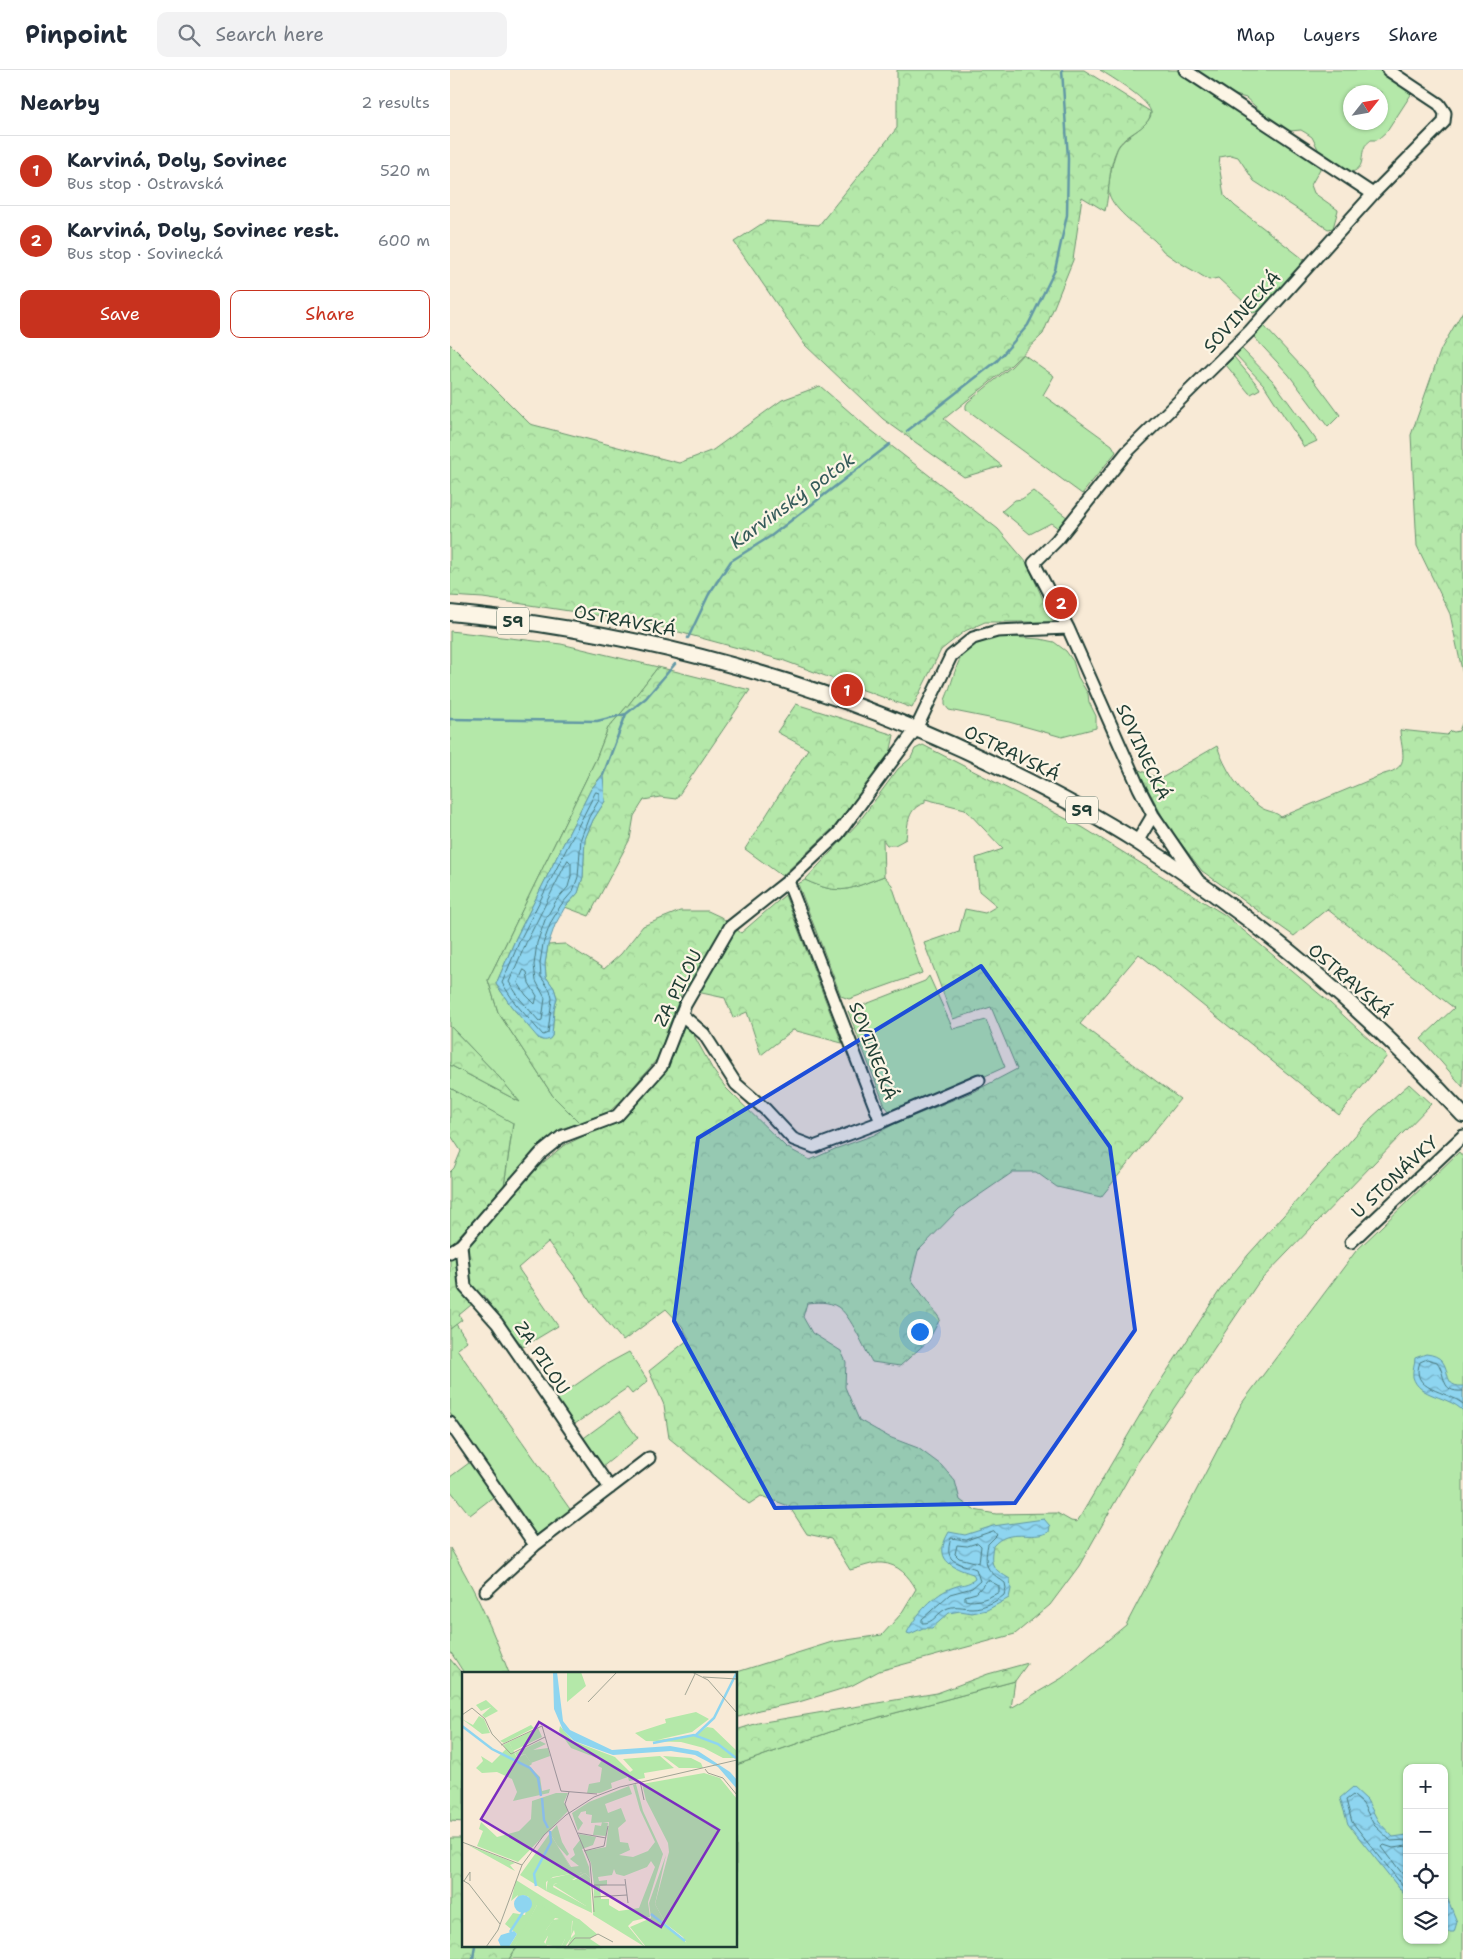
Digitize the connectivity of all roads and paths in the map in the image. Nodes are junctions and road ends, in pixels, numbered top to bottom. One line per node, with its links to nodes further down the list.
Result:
1 (1185, 70): 3 (street)
2 (1388, 70): 3 (street)
3 (1373, 194): 5 (street, SOVINECKÁ)
4 (450, 613): 6 (main road, OSTRAVSKÁ / 59)
5 (1068, 628): 6 (street); 7 (street, SOVINECKÁ)
6 (916, 729): 8 (main road, OSTRAVSKÁ / 59); 9 (street, ZA PILOU)
7 (1153, 816): 8 (street); 10 (street, SOVINECKÁ)
8 (1137, 842): 10 (main road, OSTRAVSKÁ / 59)
9 (788, 881): 11 (street, ZA PILOU); 14 (street, SOVINECKÁ)
10 (1200, 884): 13 (main road, OSTRAVSKÁ / 59)
11 (681, 1014): 14 (street, SOVINECKÁ); 17 (street, ZA PILOU)
12 (979, 1080): 14 (street, SOVINECKÁ)
13 (1461, 1113)
14 (882, 1122)
15 (1463, 1136): 16 (street, U STONÁVKY)
16 (1351, 1242)
17 (461, 1245): 18 (street, ZA PILOU); 21 (street, ZA PILOU)
18 (450, 1252)
19 (450, 1422): 22 (street)
20 (649, 1458): 21 (street)
21 (610, 1488): 22 (street)
22 (535, 1545): 23 (street)
23 (486, 1591)

